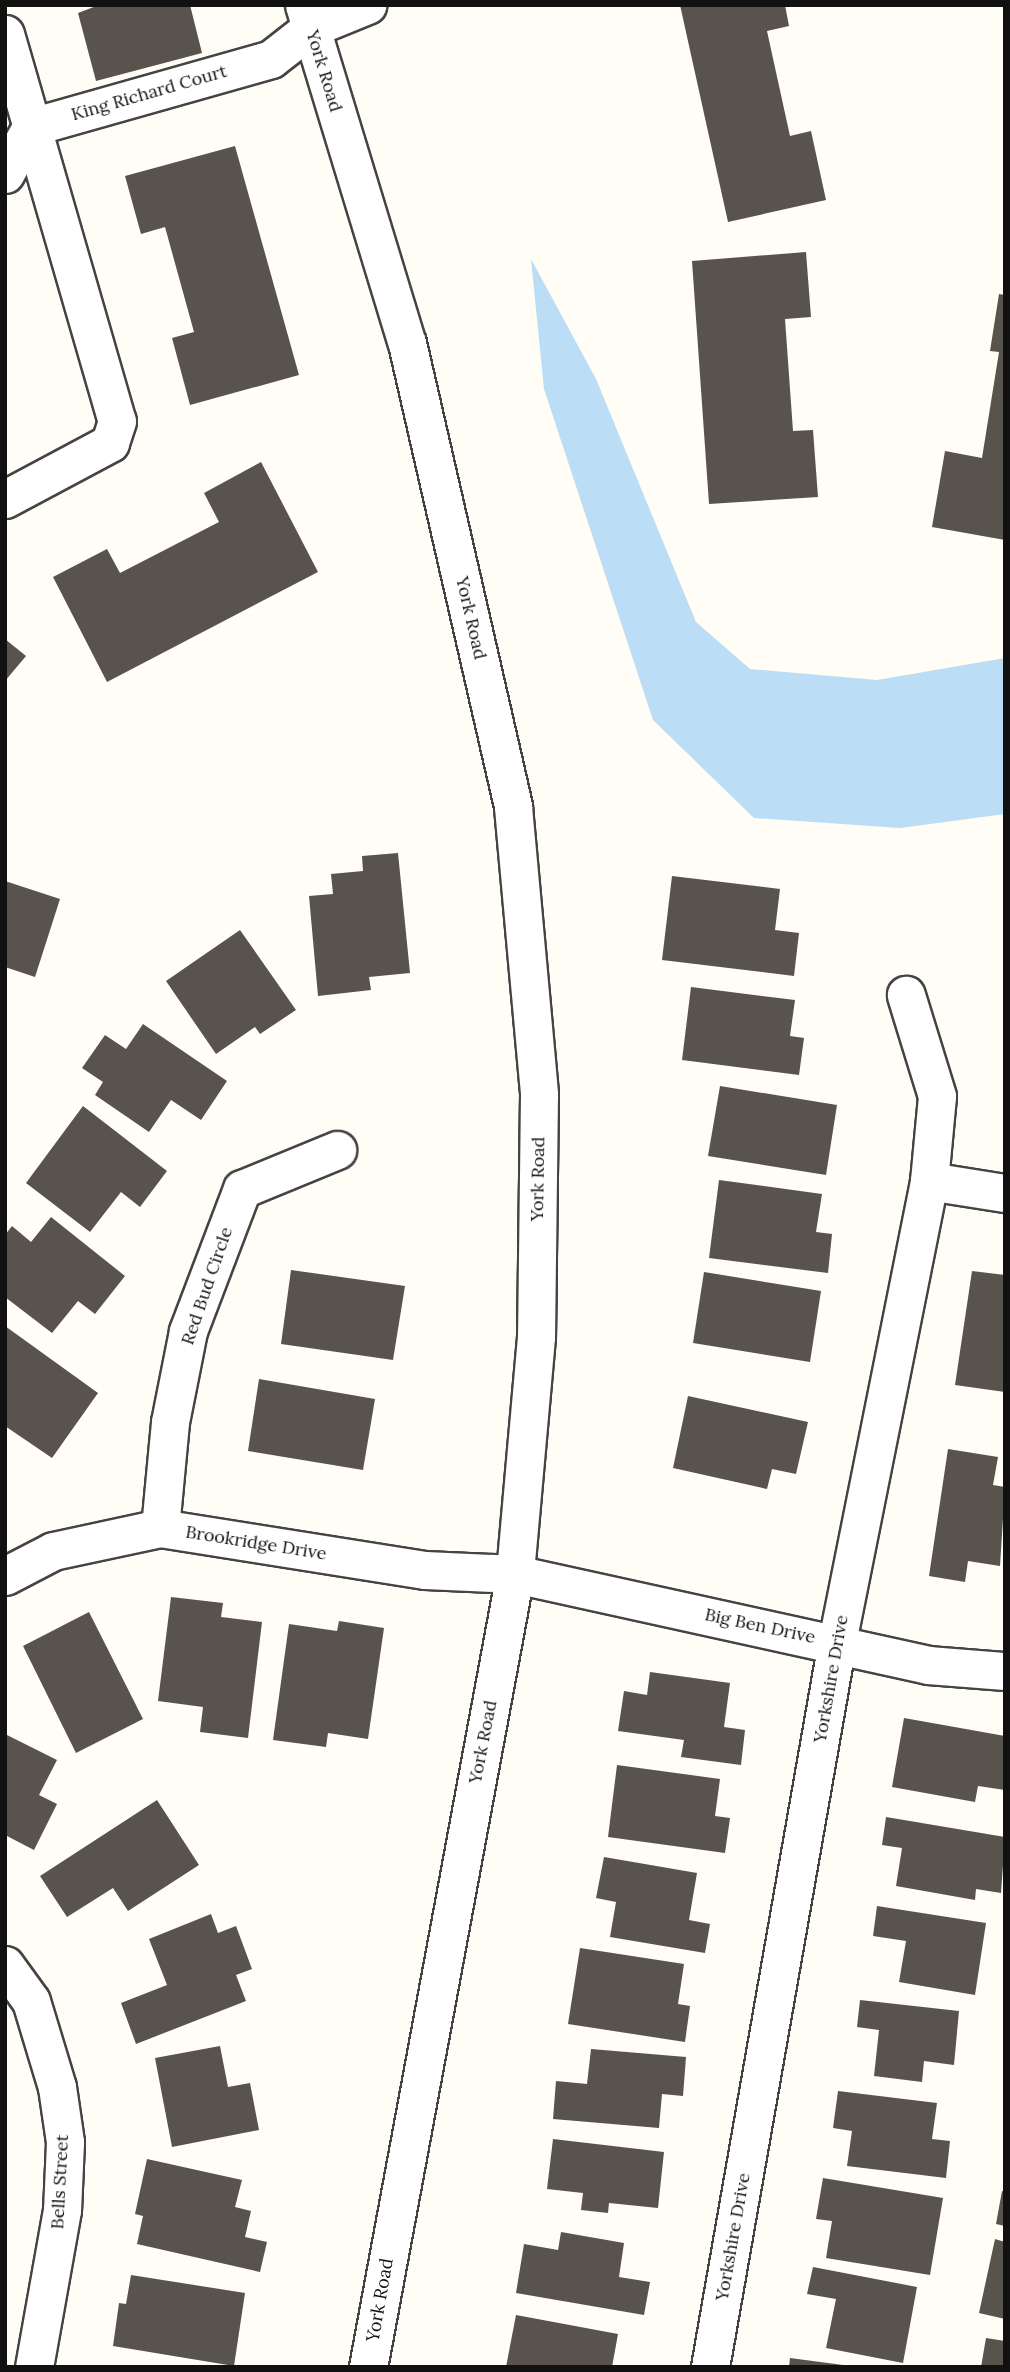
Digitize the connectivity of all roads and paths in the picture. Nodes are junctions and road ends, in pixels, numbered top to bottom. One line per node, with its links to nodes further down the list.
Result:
1 (367, 5): 2 (street, King Richard Court)
2 (307, 17): 4 (street, King Richard Court); 12 (street, York Road)
3 (5, 34): 4 (street)
4 (31, 127): 5 (street); 6 (street)
5 (5, 174)
6 (5, 499)
7 (906, 995): 9 (street, Yorkshire Drive)
8 (337, 1150): 11 (street, Red Bud Circle)
9 (929, 1181): 10 (street); 14 (street, Yorkshire Drive)
10 (1005, 1193)
11 (160, 1528): 12 (street, Brookridge Drive); 13 (street, Brookridge Drive)
12 (515, 1574): 14 (street, Big Ben Drive); 18 (street, York Road)
13 (5, 1576)
14 (837, 1642): 15 (street, Big Ben Drive); 19 (street, Yorkshire Drive)
15 (1005, 1671)
16 (5, 1965): 17 (street, Bells Street)
17 (34, 2367)
18 (368, 2367)
19 (710, 2367)

